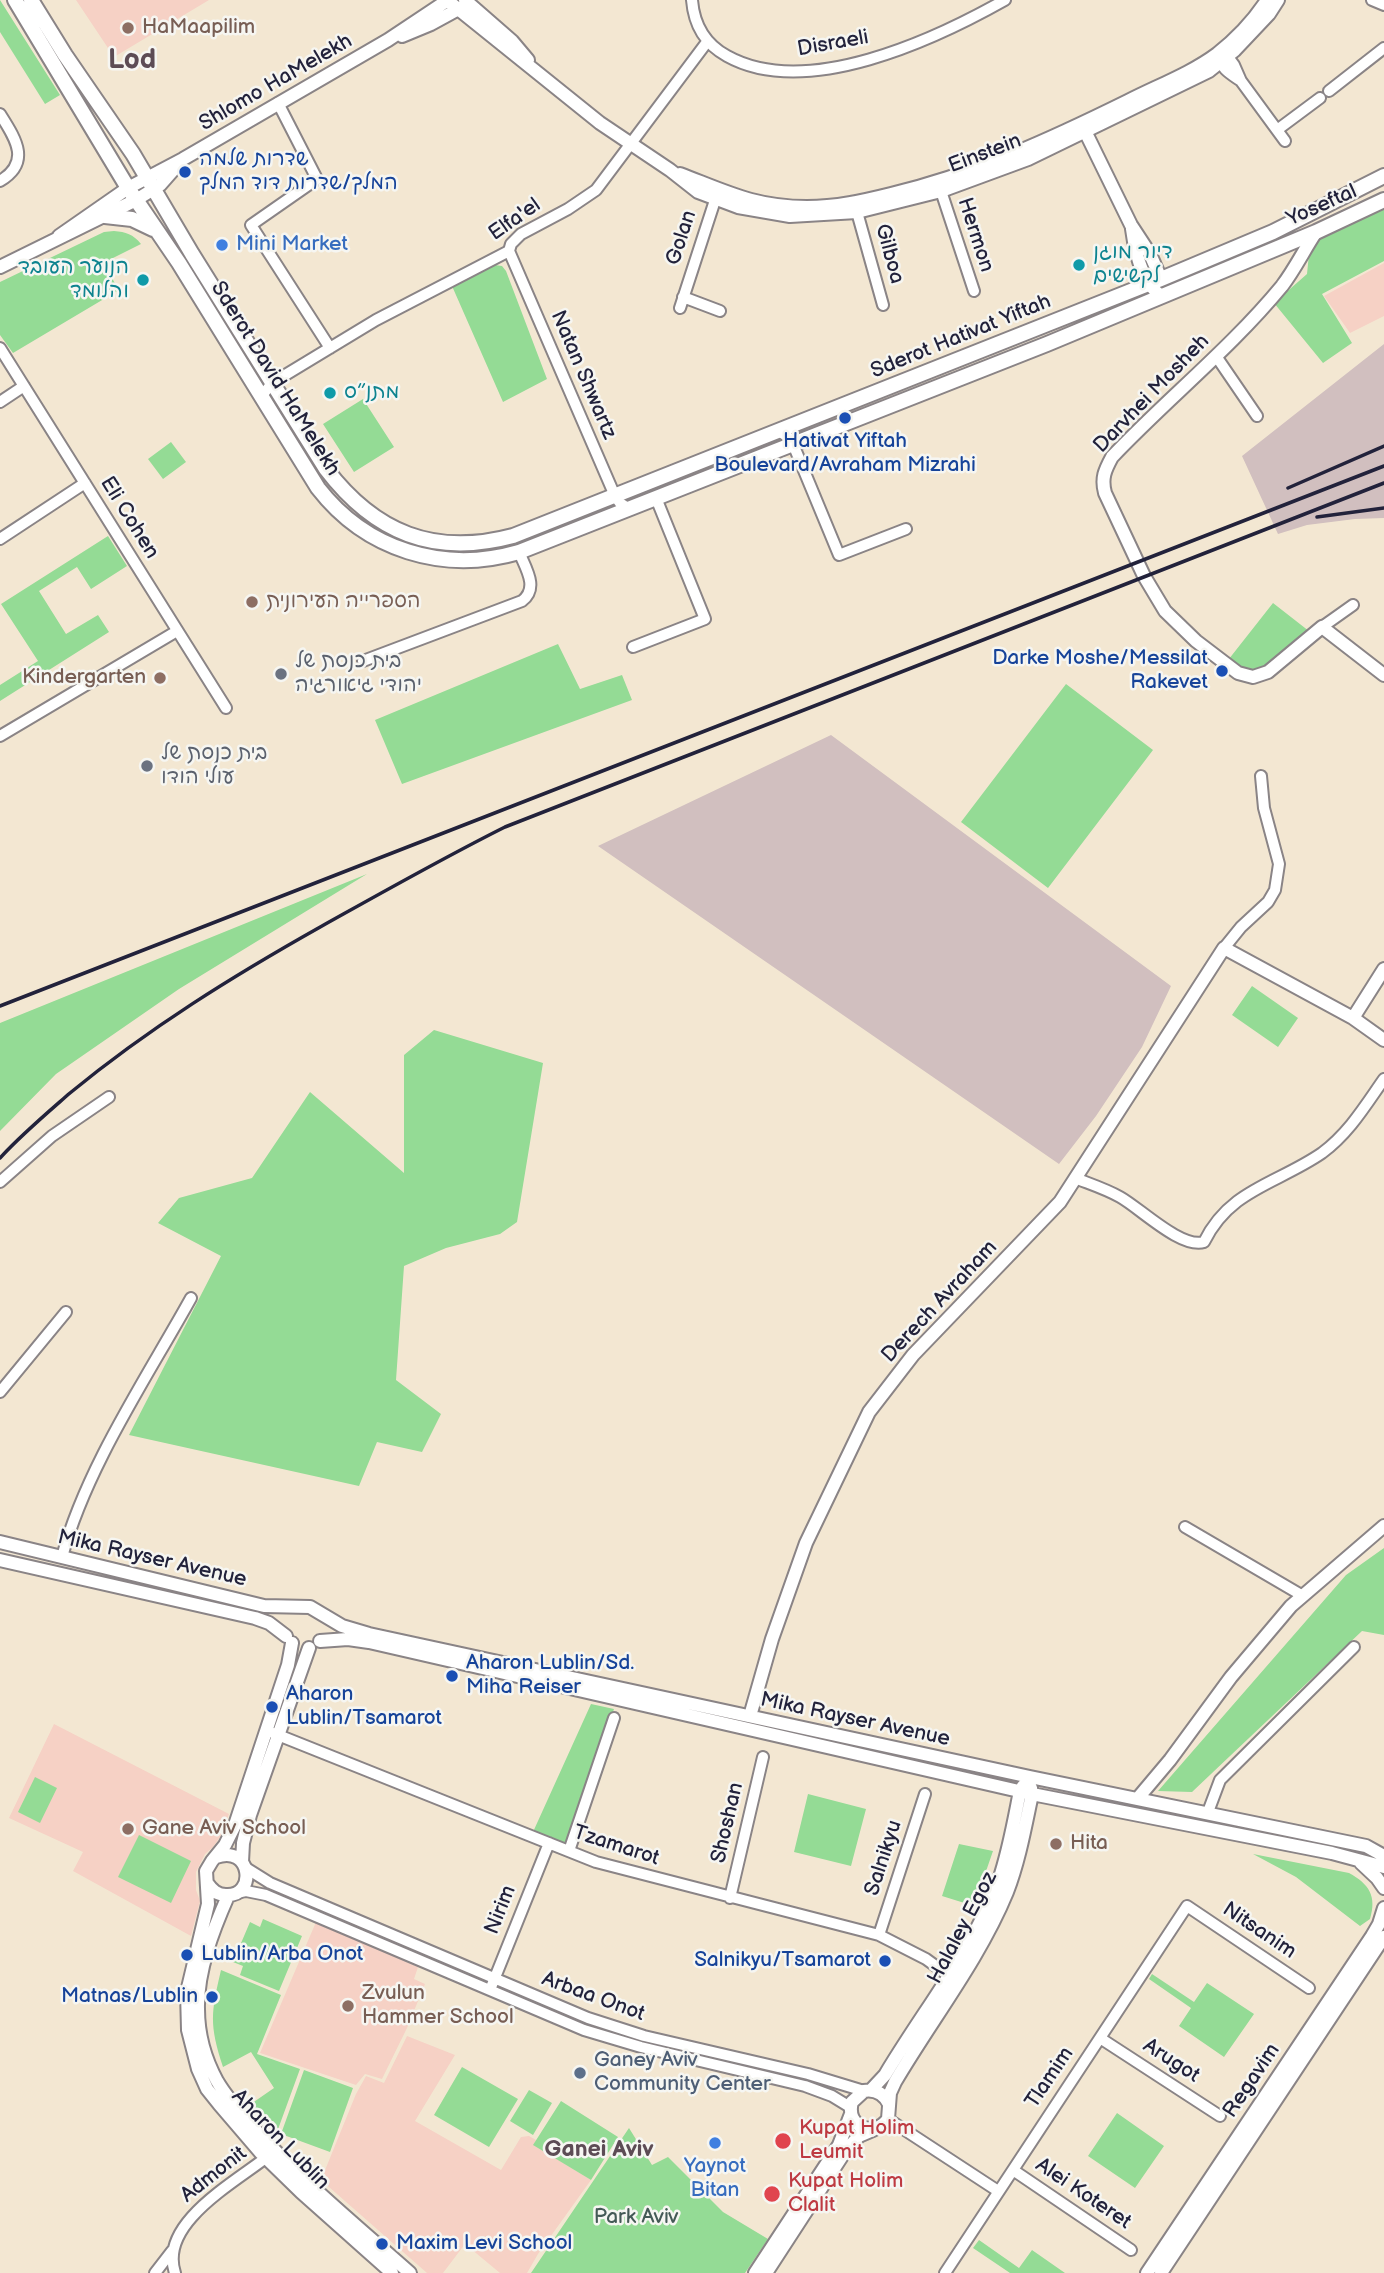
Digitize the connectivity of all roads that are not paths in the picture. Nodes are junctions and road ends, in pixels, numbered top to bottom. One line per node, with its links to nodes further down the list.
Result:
1 (15, 0): 25 (main road, Sderot David HaMelekh)
2 (32, 0): 23 (main road, Sderot David HaMelekh)
3 (447, 0): 9 (street, Einstein); 11 (street, Shlomo HaMelekh)
4 (691, 0): 12 (street)
5 (1005, 0): 12 (street, Disraeli)
6 (1268, 0): 14 (street, Einstein)
7 (1278, 0): 14 (street, Einstein)
8 (1372, 0): 10 (street)
9 (466, 3): 11 (street, Shlomo HaMelekh); 20 (street, Einstein)
10 (1384, 5)
11 (388, 40): 15 (street, Shlomo HaMelekh)
12 (708, 42): 20 (street, Elfa'el)
13 (1384, 48): 18 (street)
14 (1222, 58): 17 (street, Einstein); 18 (street)
15 (278, 103): 23 (street, Shlomo HaMelekh); 44 (street)
16 (0, 114): 22 (street)
17 (1084, 128): 24 (street, Einstein); 26 (street, Einstein); 38 (street)
18 (1277, 130): 19 (street)
19 (1285, 141)
20 (630, 144): 26 (street, Einstein); 35 (street, Elfa'el)
21 (1384, 176): 28 (main road, Yoseftal)
22 (0, 181)
23 (150, 183): 25 (street, Shlomo HaMelekh); 46 (main road, Sderot David HaMelekh)
24 (941, 191): 29 (street, Einstein); 39 (street, Hermon)
25 (132, 194): 30 (street, Shlomo HaMelekh); 31 (main road, Sderot David HaMelekh); 33 (street, Shlomo HaMelekh)
26 (717, 195): 29 (street, Einstein); 42 (street, Golan)
27 (1384, 200): 32 (main road, Yoseftal)
28 (1319, 210): 38 (main road, Sderot Hativat Yiftah)
29 (858, 212): 41 (street, Gilboa)
30 (104, 216): 31 (main road); 33 (street, Shlomo HaMelekh)
31 (157, 230): 48 (main road, Sderot David HaMelekh)
32 (1316, 232): 34 (main road, Yoseftal); 37 (street, Darvhei Mosheh)
33 (59, 236): 36 (street, Shlomo HaMelekh)
34 (1276, 249): 37 (street); 40 (main road, Sderot Hativat Yiftah)
35 (509, 251): 44 (street, Elfa'el); 54 (street, Natan Shwartz)
36 (0, 267)
37 (1295, 268): 45 (street, Darvhei Mosheh)
38 (1155, 281): 40 (street); 51 (main road, Sderot Hativat Yiftah)
39 (974, 291)
40 (1161, 296): 52 (main road, Sderot Hativat Yiftah)
41 (883, 305)
42 (720, 311)
43 (0, 348): 47 (street, Eli Cohen)
44 (330, 348): 46 (street, Elfa'el)
45 (1216, 356): 50 (street); 61 (street, Darvhei Mosheh)
46 (272, 383): 48 (street, Elfa'el); 54 (main road, Sderot David HaMelekh)
47 (24, 386): 49 (street); 53 (street, Eli Cohen)
48 (261, 397): 59 (main road, Sderot David HaMelekh)
49 (0, 402)
50 (1257, 416)
51 (779, 431): 52 (street); 54 (main road, Sderot Hativat Yiftah)
52 (793, 444): 55 (main road, Sderot Hativat Yiftah); 57 (street)
53 (85, 483): 58 (street); 62 (street, Eli Cohen)
54 (615, 496): 56 (street, Natan Shwartz)
55 (656, 498): 56 (main road, Sderot Hativat Yiftah); 63 (street)
56 (629, 509): 59 (main road, Sderot David HaMelekh)
57 (906, 529)
58 (0, 539)
59 (519, 552): 64 (street)
60 (1353, 605): 61 (street)
61 (1322, 627): 65 (street)
62 (177, 631): 66 (street, Eli Cohen); 67 (street)
63 (633, 647)
64 (363, 661)
65 (1384, 675)
66 (226, 708)
67 (0, 736)
68 (1261, 776): 69 (street)
69 (1224, 948): 71 (street); 75 (street, Derech Avraham)
70 (1384, 969): 71 (street)
71 (1353, 1018): 72 (street)
72 (1384, 1041)
73 (1384, 1079): 75 (street)
74 (109, 1097): 76 (street)
75 (1075, 1178): 91 (street, Derech Avraham)
76 (0, 1182)
77 (191, 1298): 83 (street)
78 (66, 1312): 79 (street)
79 (0, 1392)
80 (1384, 1525): 85 (street)
81 (1185, 1527): 85 (street)
82 (0, 1542): 83 (street, Mika Rayser Avenue)
83 (62, 1557): 86 (street, Mika Rayser Avenue)
84 (0, 1560): 88 (street, Mika Rayser Avenue)
85 (1303, 1596): 98 (street)
86 (296, 1608): 87 (street); 88 (street)
87 (321, 1614): 89 (street); 91 (street, Mika Rayser Avenue)
88 (289, 1640): 89 (street); 93 (street)
89 (314, 1644): 93 (street); 96 (street, Mika Rayser Avenue)
90 (1354, 1647): 99 (street)
91 (750, 1716): 95 (street, Mika Rayser Avenue)
92 (614, 1718): 101 (street)
93 (272, 1733): 100 (street, Tzamarot); 103 (street); 105 (street)
94 (763, 1757): 110 (street, Shoshan)
95 (1030, 1777): 96 (street, Halaley Egoz); 98 (street, Mika Rayser Avenue)
96 (1026, 1792): 104 (street, Mika Rayser Avenue); 116 (street, Halaley Egoz)
97 (925, 1794): 113 (street, Salnikyu)
98 (1138, 1798): 99 (street, Mika Rayser Avenue)
99 (1208, 1812): 102 (street, Mika Rayser Avenue)
100 (549, 1843): 101 (street, Tzamarot); 115 (street, Nirim)
101 (569, 1852): 110 (street, Tzamarot)
102 (1384, 1856)
103 (216, 1857): 105 (street); 107 (street)
104 (1358, 1861): 106 (street, Mika Rayser Avenue); 108 (street)
105 (244, 1865): 109 (street); 115 (street, Arbaa Onot)
106 (1384, 1867)
107 (207, 1883): 109 (street); 126 (street, Aharon Lublin)
108 (1384, 1888)
109 (232, 1894): 118 (street, Arbaa Onot); 126 (street, Aharon Lublin)
110 (730, 1898): 113 (street, Tzamarot)
111 (1187, 1906): 117 (street, Nitsanim); 119 (street, Tlamim)
112 (1384, 1908): 138 (street, Regavim)
113 (879, 1935): 116 (street, Tzamarot)
114 (1384, 1937): 139 (street, Regavim)
115 (495, 1979): 118 (street, Nirim); 120 (street, Arbaa Onot)
116 (953, 1979): 120 (street, Halaley Egoz); 121 (street, Halaley Egoz)
117 (1309, 1988)
118 (490, 1991): 122 (street, Arbaa Onot)
119 (1100, 2038): 123 (street, Arugot); 127 (street, Tlamim)
120 (867, 2091): 121 (street); 122 (street)
121 (889, 2104): 124 (street)
122 (850, 2111): 125 (street); 135 (street)
123 (1220, 2116)
124 (888, 2119): 125 (street); 128 (street)
125 (873, 2130): 136 (street)
126 (271, 2154): 129 (street, Admonit); 133 (street, Aharon Lublin); 134 (street, Aharon Lublin)
127 (1013, 2170): 128 (street, Tlamim); 130 (street, Alei Koteret)
128 (998, 2192): 137 (street, Tlamim)
129 (172, 2250): 131 (street, Admonit); 132 (street)
130 (1131, 2250)
131 (155, 2273)
132 (175, 2273)
133 (391, 2273)
134 (410, 2273)
135 (755, 2273)
136 (766, 2273)
137 (944, 2273)
138 (1147, 2273)
139 (1161, 2273)

